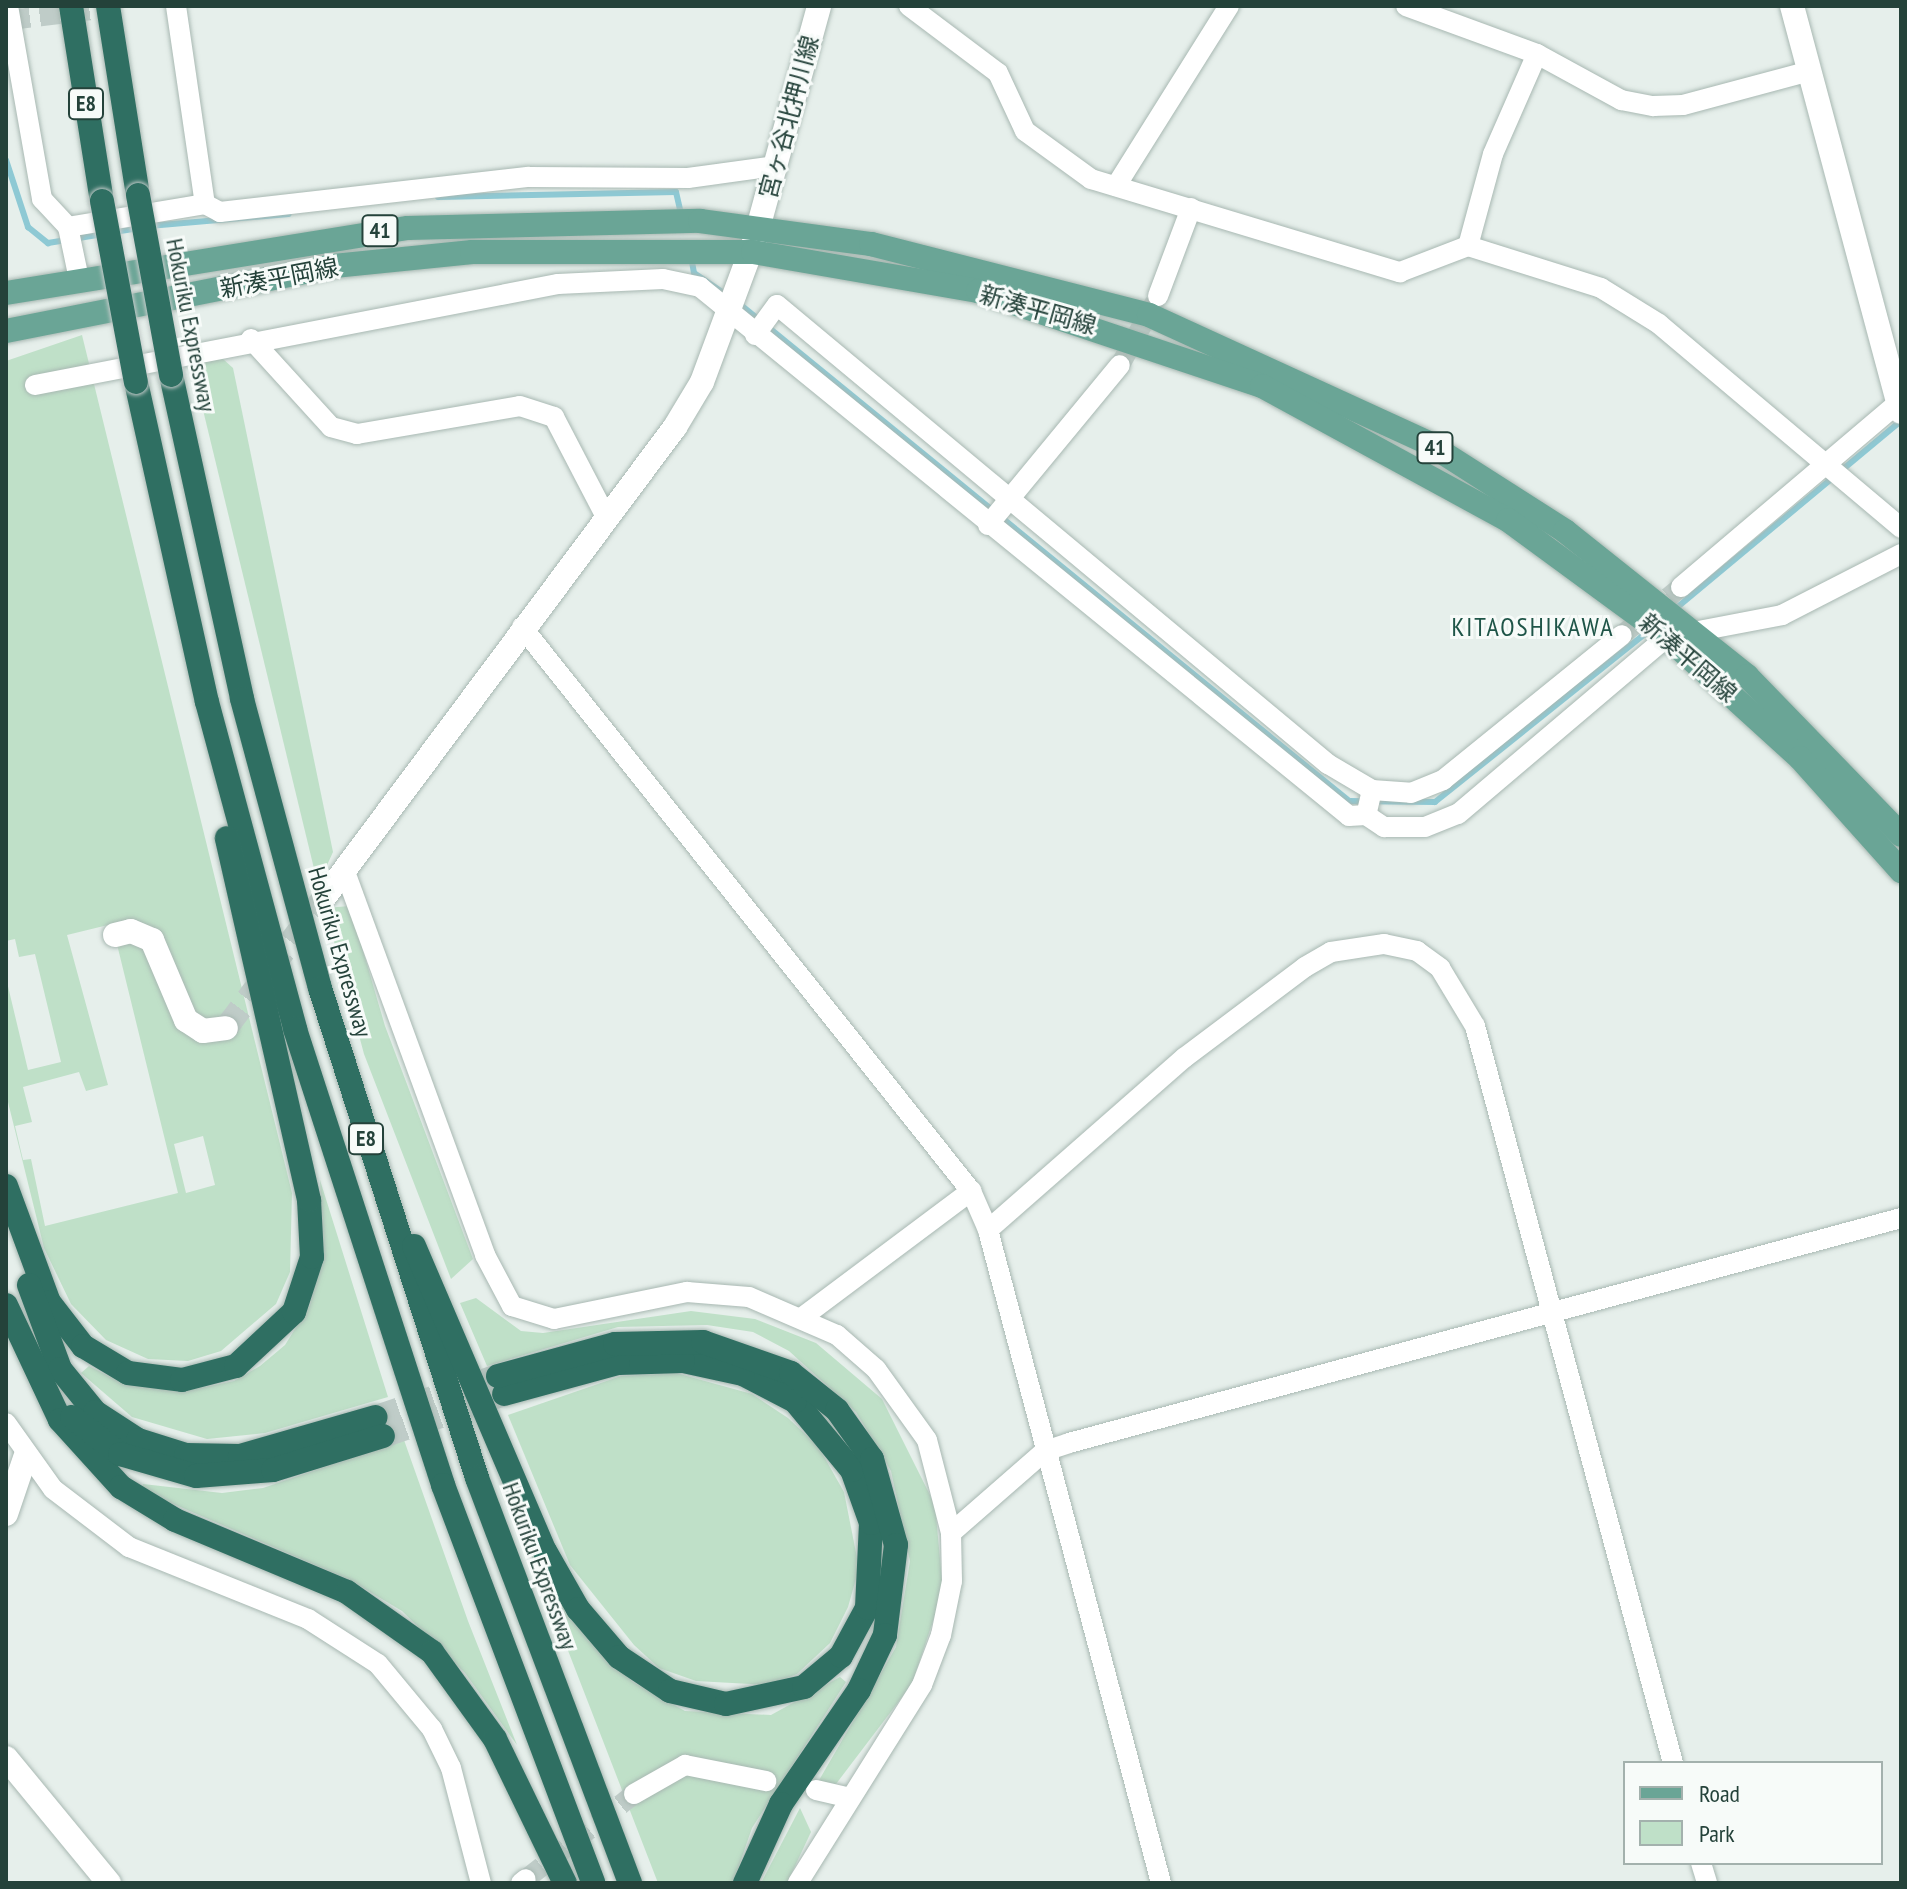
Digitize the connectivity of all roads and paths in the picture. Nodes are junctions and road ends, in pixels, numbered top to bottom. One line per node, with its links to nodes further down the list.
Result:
1 (8, 6): 16 (street)
2 (71, 6): 35 (highway, E8, bridge)
3 (108, 6): 50 (highway, Hokuriku Expressway / E8, bridge)
4 (176, 6): 14 (street)
5 (819, 6): 12 (street, 宮ヶ谷北押川線)
6 (909, 6): 13 (street)
7 (1229, 6): 13 (street)
8 (1406, 6): 10 (street)
9 (1792, 6): 11 (street)
10 (1537, 54): 11 (street); 18 (street)
11 (1810, 71): 29 (street)
12 (776, 166): 14 (street); 17 (street, 宮ヶ谷北押川線)
13 (1116, 186): 15 (street)
14 (205, 204): 16 (street)
15 (1191, 208): 18 (street); 22 (street)
16 (68, 227): 20 (street)
17 (758, 228): 19 (street, 宮ヶ谷北押川線); 20 (main road, 新湊平岡線 / 41); 39 (main road, 新湊平岡線 / 41)
18 (1468, 246): 30 (street)
19 (753, 252): 23 (street, 宮ヶ谷北押川線); 24 (main road, 新湊平岡線 / 41); 41 (main road, 新湊平岡線 / 41)
20 (79, 279): 21 (main road, 新湊平岡線 / 41)
21 (6, 293)
22 (1158, 296)
23 (729, 318): 25 (street); 26 (street); 32 (street, 宮ヶ谷北押川線)
24 (6, 331)
25 (757, 333): 31 (street); 33 (street)
26 (251, 339): 28 (street); 32 (street)
27 (1120, 365): 31 (street)
28 (35, 385)
29 (1900, 408): 30 (street)
30 (1826, 465): 34 (street); 37 (street)
31 (1011, 497): 33 (street); 42 (street)
32 (606, 517): 38 (street, 宮ヶ谷北押川線)
33 (988, 525): 43 (street)
34 (1901, 528)
35 (168, 536): 55 (highway); 74 (highway, E8)
36 (1901, 554): 39 (street)
37 (1681, 587)
38 (522, 627): 45 (street, 宮ヶ谷北押川線); 52 (street)
39 (1693, 628): 41 (street); 44 (main road, 新湊平岡線 / 41)
40 (1622, 635): 42 (street)
41 (1667, 637): 43 (street); 46 (main road, 新湊平岡線 / 41)
42 (1372, 790): 43 (street)
43 (1366, 815)
44 (1901, 835)
45 (344, 869): 47 (street, 宮ヶ谷北押川線); 58 (street)
46 (1901, 871)
47 (326, 895)
48 (115, 935): 49 (street)
49 (226, 1028)
50 (356, 1107): 75 (highway, Hokuriku Expressway / E8); 76 (highway)
51 (6, 1186): 55 (highway)
52 (971, 1191): 54 (street); 58 (street)
53 (1901, 1218): 57 (street)
54 (988, 1230): 57 (street); 61 (street)
55 (18, 1232): 59 (highway)
56 (6, 1305): 59 (highway)
57 (1554, 1312): 61 (street); 66 (street)
58 (804, 1316): 64 (street)
59 (30, 1366): 73 (highway)
60 (6, 1423): 62 (street)
61 (1045, 1451): 64 (street); 78 (street)
62 (26, 1455): 63 (street); 72 (street)
63 (6, 1514)
64 (951, 1533): 70 (street)
65 (6, 1758): 71 (street)
66 (1672, 1761)
67 (766, 1781): 69 (street)
68 (816, 1790): 70 (street)
69 (634, 1794)
70 (846, 1797): 77 (street)
71 (109, 1883)
72 (481, 1883)
73 (565, 1883)
74 (593, 1883)
75 (630, 1883)
76 (745, 1883)
77 (798, 1883)
78 (1161, 1883)

